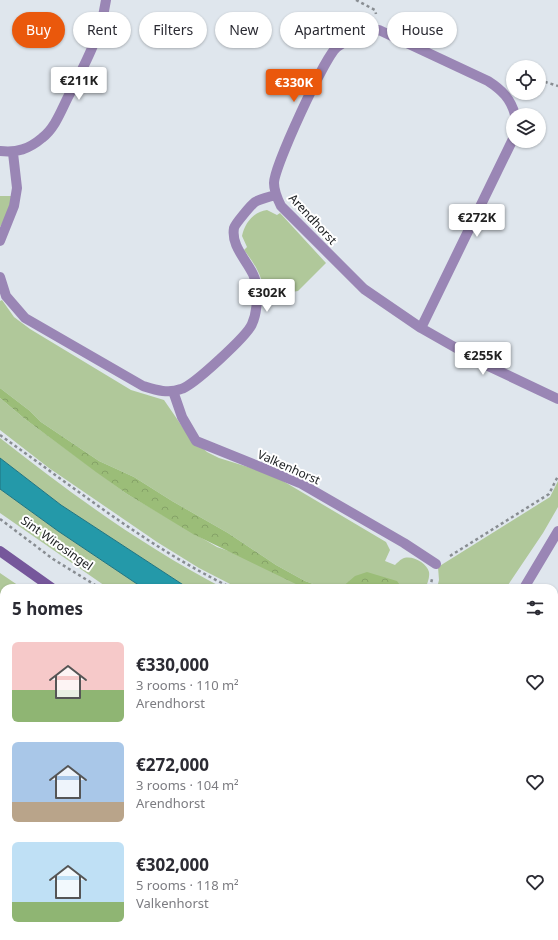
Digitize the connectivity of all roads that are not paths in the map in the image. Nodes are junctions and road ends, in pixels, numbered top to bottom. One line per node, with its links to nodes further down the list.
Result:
1 (106, 0): 5 (street)
2 (513, 108): 6 (street, Arendhorst)
3 (508, 148): 9 (street)
4 (0, 151): 5 (street)
5 (13, 153): 7 (street)
6 (275, 195): 9 (street, Arendhorst); 10 (street)
7 (0, 242)
8 (0, 277): 10 (street)
9 (421, 328): 11 (street, Arendhorst)
10 (173, 391): 14 (street, Valkenhorst)
11 (558, 399)
12 (558, 531): 16 (street)
13 (0, 551): 15 (main road)
14 (436, 564)
15 (46, 584)
16 (526, 584)

